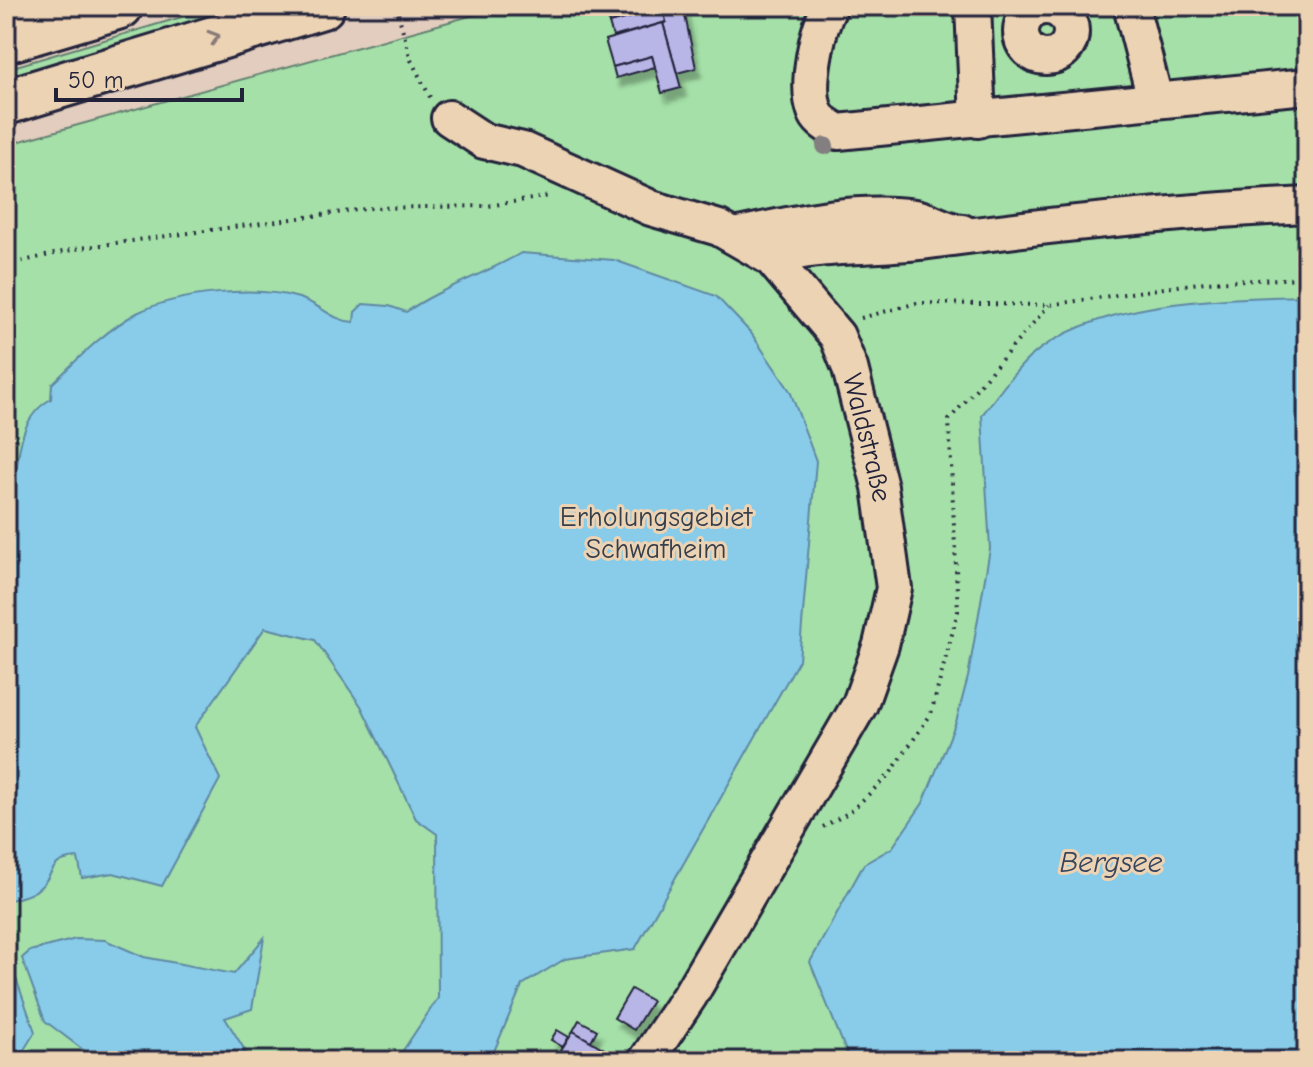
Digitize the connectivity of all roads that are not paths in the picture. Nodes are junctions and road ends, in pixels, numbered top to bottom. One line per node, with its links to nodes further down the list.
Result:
1 (120, 6): 8 (highway)
2 (322, 6): 12 (highway, one-way to 2)
3 (830, 6): 14 (street)
4 (973, 6): 9 (street)
5 (1131, 6): 11 (street)
6 (1052, 8): 7 (street); 7 (street)
7 (1022, 39): 9 (street)
8 (6, 40)
9 (974, 48): 14 (street)
10 (1305, 86): 11 (street)
11 (1155, 99): 14 (street)
12 (6, 102)
13 (449, 118): 16 (street, Waldstraße)
14 (978, 120)
15 (1307, 205): 17 (street)
16 (726, 232): 17 (street); 18 (street, Waldstraße)
17 (979, 233): 18 (street)
18 (771, 258): 19 (street, Waldstraße)
19 (646, 1061)

